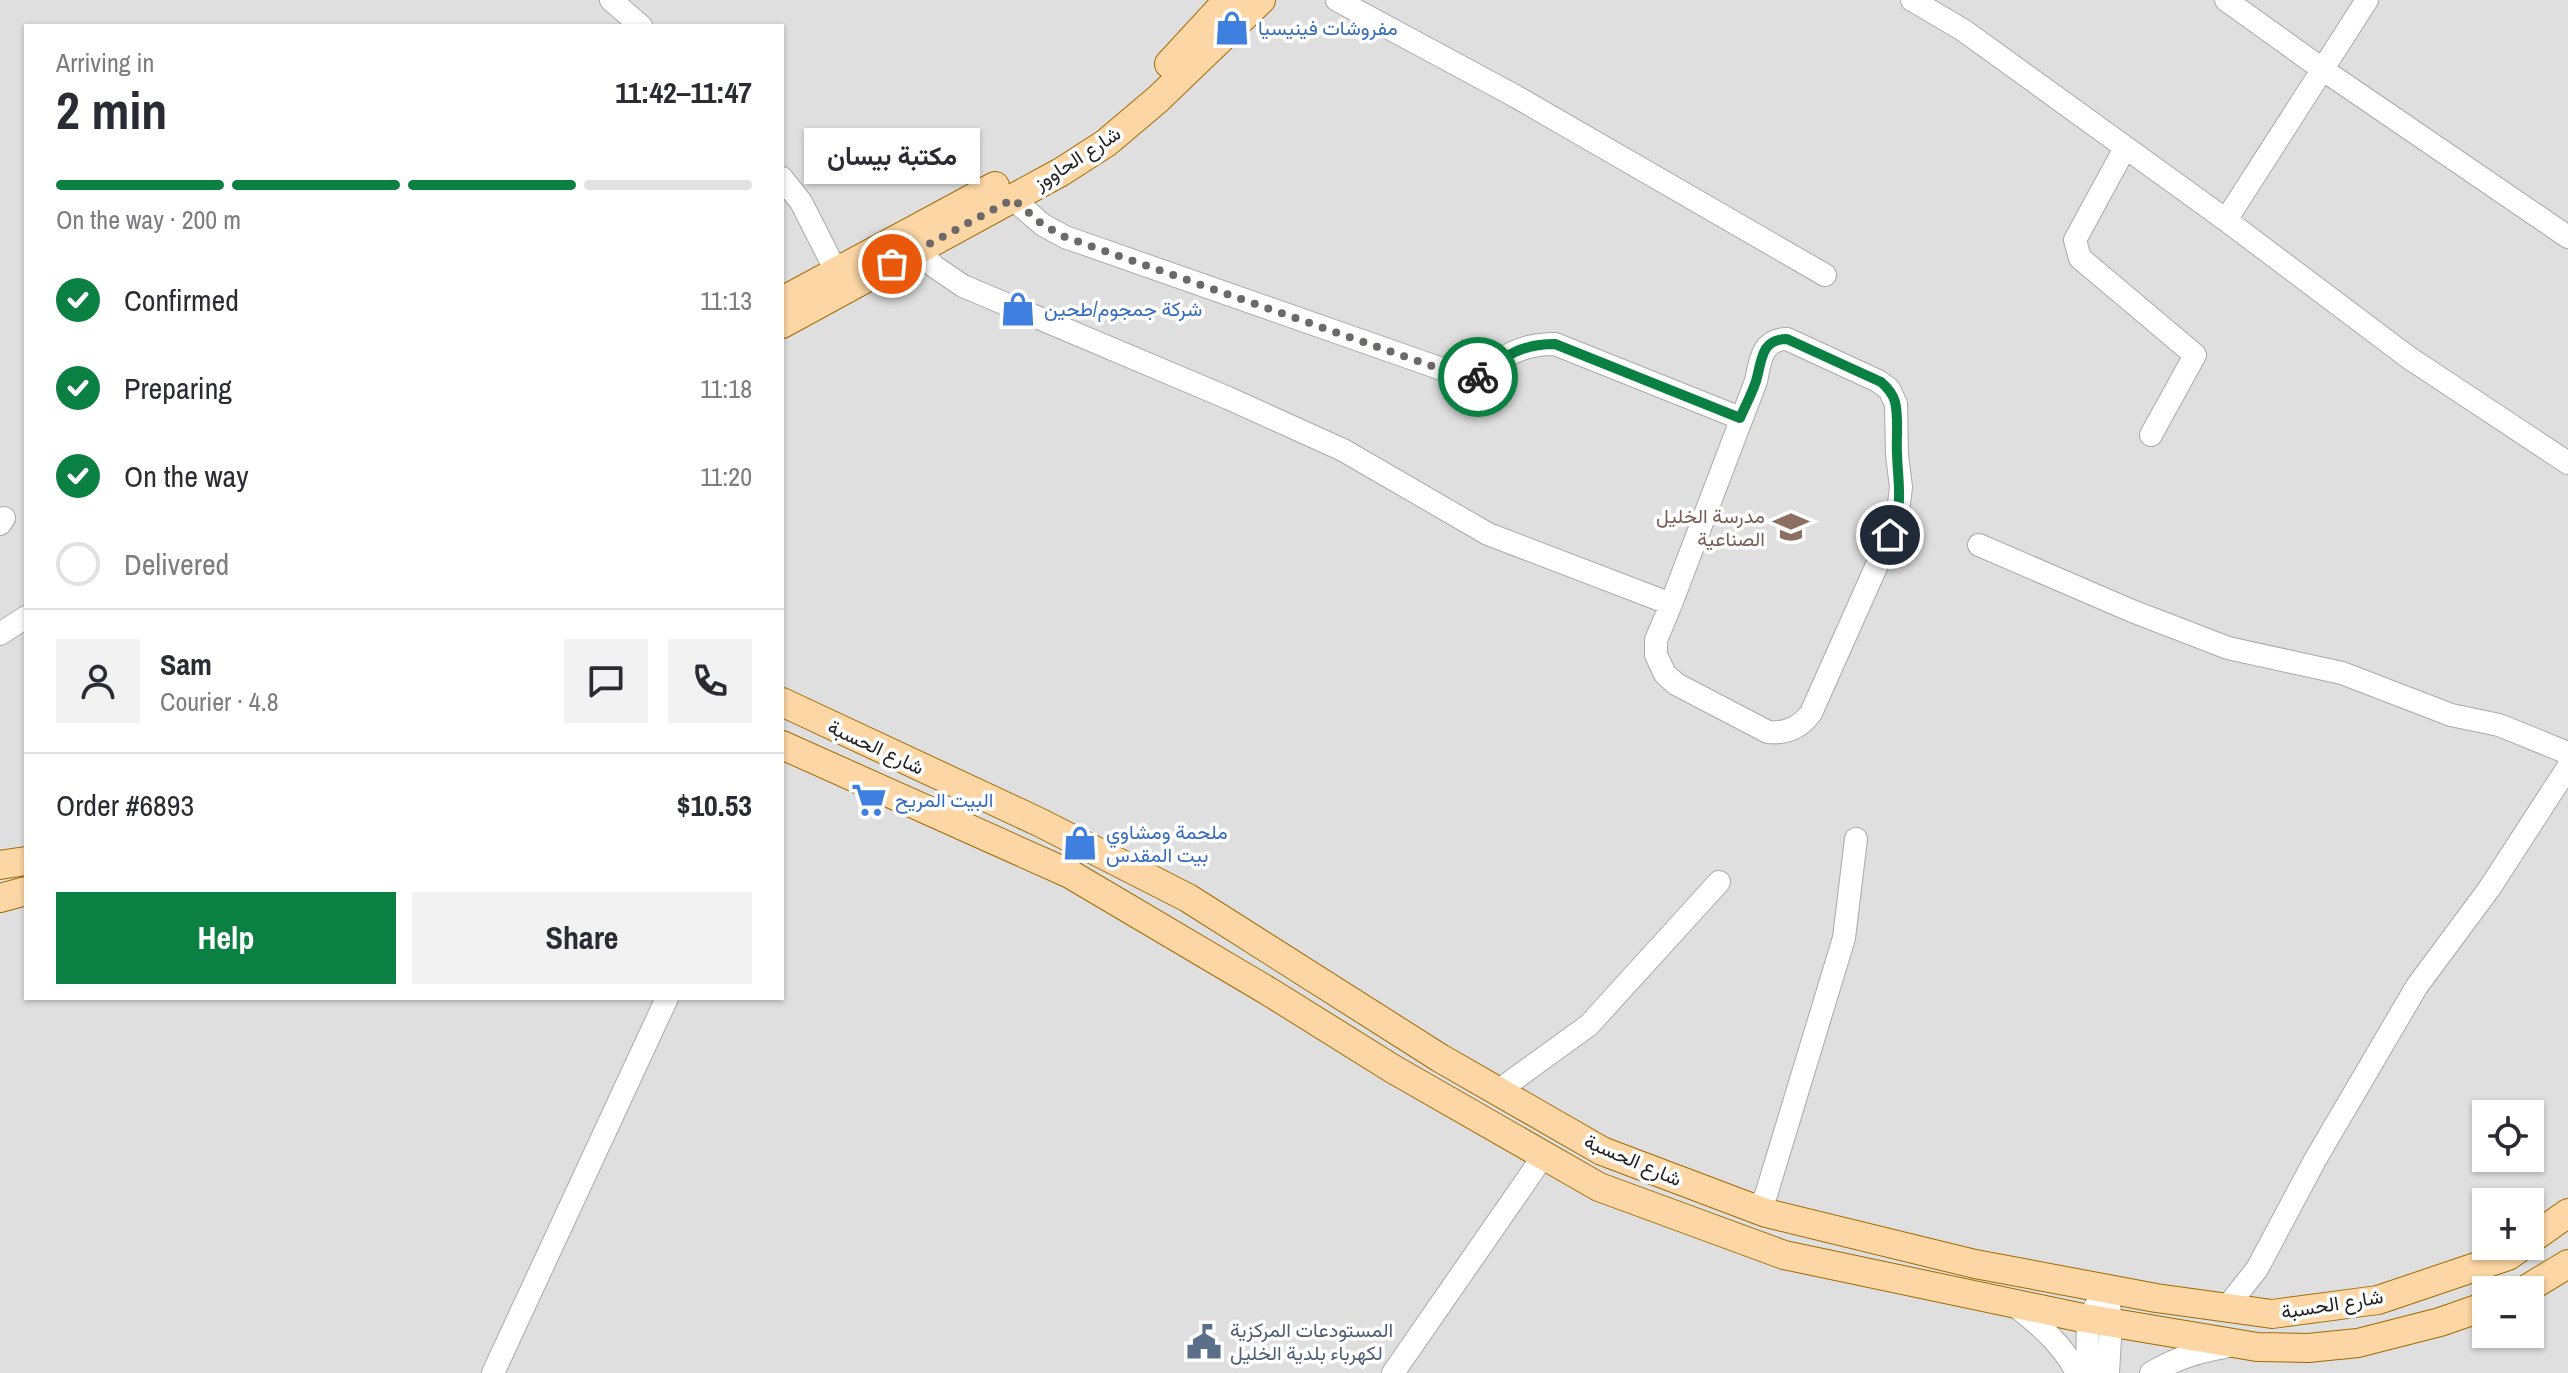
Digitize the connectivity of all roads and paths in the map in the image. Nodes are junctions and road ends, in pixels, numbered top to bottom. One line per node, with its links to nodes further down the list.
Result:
1 (611, 0): 8 (street)
2 (1261, 0): 12 (main road, شارع الحاووز)
3 (1337, 0): 17 (street)
4 (1912, 0): 10 (street)
5 (2226, 0): 9 (street)
6 (2367, 0): 9 (street)
7 (1221, 3): 16 (main road, شارع الحاووز)
8 (639, 24)
9 (2322, 69): 13 (street); 14 (street)
10 (2125, 148): 13 (street); 21 (street)
11 (784, 181): 16 (street)
12 (1013, 199): 15 (main road, شارع الحاووز); 20 (street)
13 (2226, 220): 22 (street)
14 (2568, 237)
15 (919, 250): 19 (main road, شارع الحاووز); 24 (street)
16 (836, 271): 18 (main road, شارع الحاووز)
17 (1825, 275)
18 (784, 300)
19 (784, 323)
20 (1740, 418): 24 (street); 24 (street)
21 (2151, 435)
22 (2568, 463)
23 (1979, 545): 29 (street)
24 (1671, 604)
25 (24, 618): 26 (street)
26 (1, 630)
27 (784, 703): 38 (main road, شارع الحسبة)
28 (784, 748): 39 (main road, شارع الحسبة)
29 (2568, 753)
30 (2568, 767): 48 (street)
31 (1856, 839): 40 (street)
32 (24, 861): 33 (main road)
33 (0, 865)
34 (1719, 882): 38 (street)
35 (24, 892): 36 (main road)
36 (0, 898)
37 (666, 1000): 52 (street)
38 (1498, 1091): 40 (main road, شارع الحسبة)
39 (1544, 1155): 47 (main road, شارع الحسبة); 53 (street)
40 (1757, 1210): 46 (main road, شارع الحسبة)
41 (2568, 1213): 42 (main road)
42 (2544, 1230)
43 (2496, 1260): 48 (main road, شارع الحسبة)
44 (2568, 1264): 45 (main road)
45 (2544, 1279)
46 (2106, 1289): 48 (main road, شارع الحسبة); 50 (street)
47 (2010, 1302): 50 (main road, شارع الحسبة); 54 (street)
48 (2226, 1308)
49 (2472, 1311): 51 (main road, شارع الحسبة)
50 (2099, 1321): 51 (main road, شارع الحسبة); 55 (street); 56 (street)
51 (2243, 1345): 57 (street)
52 (493, 1373)
53 (1393, 1373)
54 (2077, 1373)
55 (2087, 1373)
56 (2108, 1373)
57 (2151, 1373)

